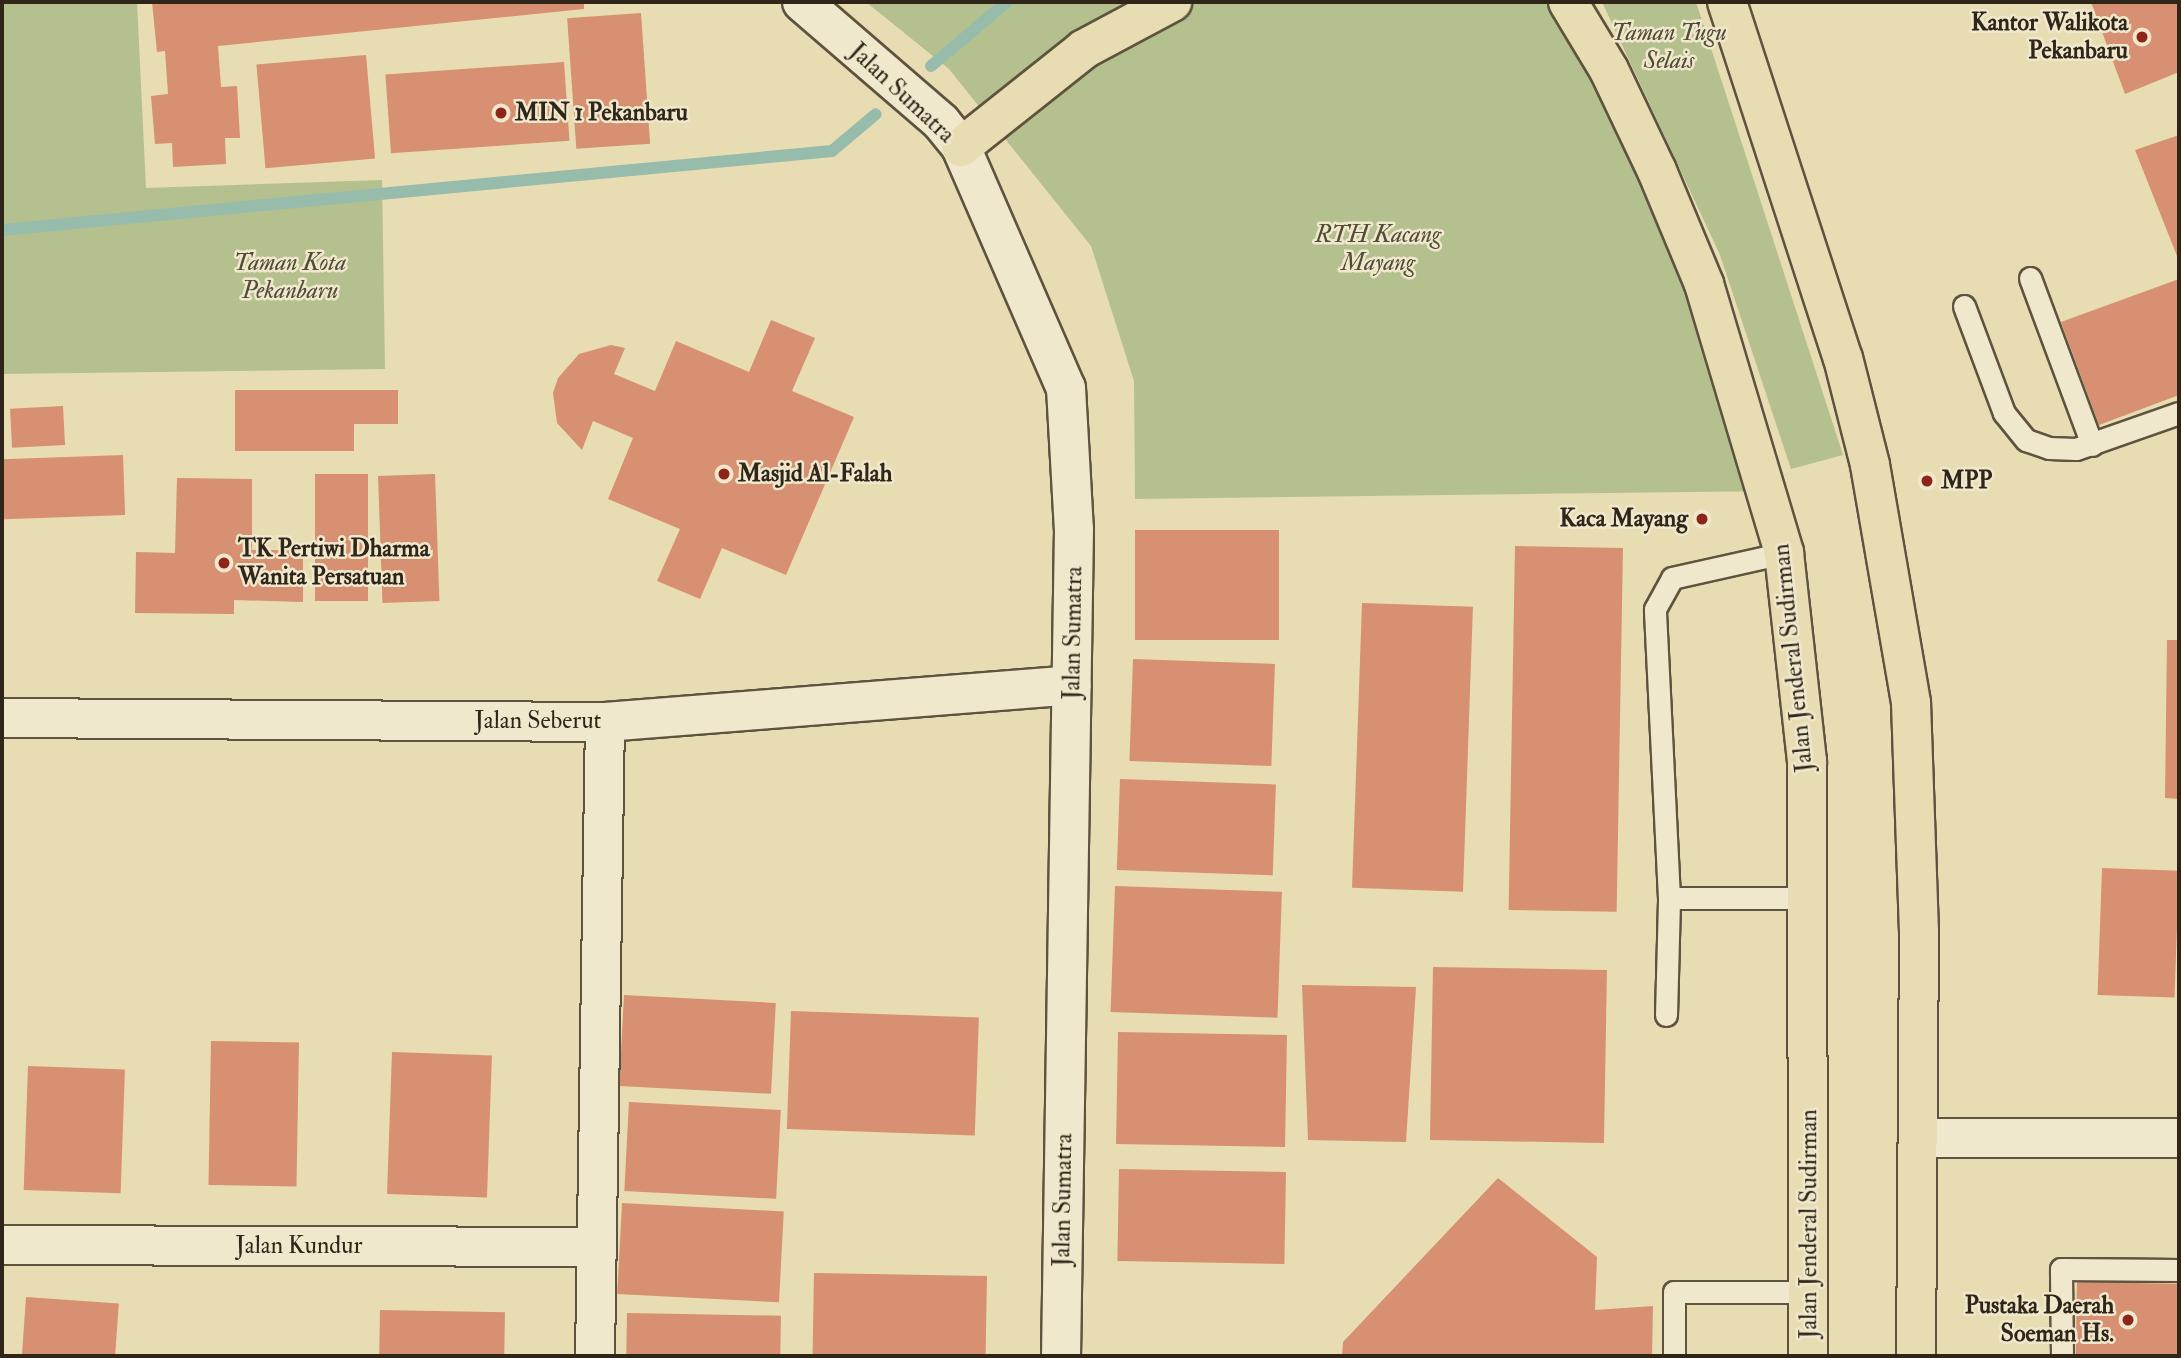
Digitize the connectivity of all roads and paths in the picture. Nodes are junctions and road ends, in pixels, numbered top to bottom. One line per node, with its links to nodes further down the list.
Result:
1 (802, 2): 5 (street, Jalan Sumatra)
2 (1172, 2): 5 (main road)
3 (1568, 2): 10 (main road, Jalan Jenderal Sudirman)
4 (1727, 2): 17 (main road)
5 (961, 148): 11 (street, Jalan Sumatra)
6 (2030, 278): 9 (lane)
7 (1964, 306): 9 (lane)
8 (2179, 413): 9 (lane)
9 (2092, 445)
10 (1784, 553): 14 (lane); 15 (main road, Jalan Jenderal Sudirman)
11 (1072, 685): 13 (street, Jalan Seberut); 24 (street, Jalan Sumatra)
12 (2, 718): 13 (street, Jalan Seberut)
13 (605, 722): 20 (street)
14 (1669, 898): 15 (lane); 16 (lane)
15 (1809, 898): 22 (main road, Jalan Jenderal Sudirman)
16 (1665, 1015)
17 (1918, 1138): 18 (street); 27 (main road)
18 (2179, 1138)
19 (2, 1245): 20 (street, Jalan Kundur)
20 (597, 1247): 23 (street)
21 (2179, 1270): 28 (lane)
22 (1810, 1292): 25 (lane); 26 (main road, Jalan Jenderal Sudirman)
23 (595, 1356)
24 (1061, 1356)
25 (1674, 1356)
26 (1808, 1356)
27 (1916, 1356)
28 (2062, 1356)

